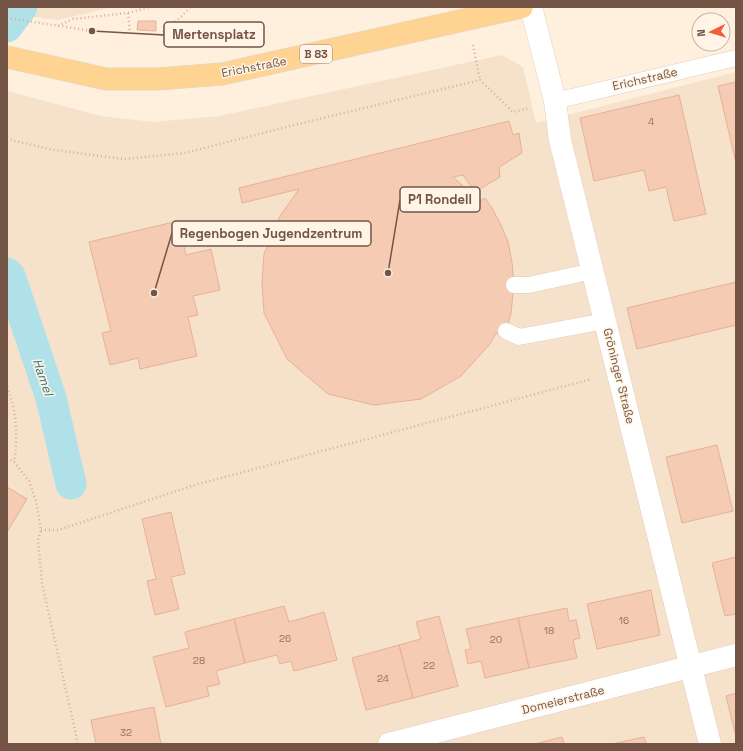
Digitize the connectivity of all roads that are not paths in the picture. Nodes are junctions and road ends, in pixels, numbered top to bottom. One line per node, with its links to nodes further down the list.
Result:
1 (522, 7): 4 (main road, Erichstraße / B 83)
2 (531, 7): 5 (street, Gröninger Straße)
3 (736, 58): 5 (lane, Erichstraße)
4 (17, 59)
5 (555, 101): 6 (street, Gröninger Straße)
6 (593, 271): 7 (lane); 8 (street, Gröninger Straße)
7 (514, 285)
8 (606, 321): 9 (lane); 11 (street, Gröninger Straße)
9 (506, 331)
10 (736, 655): 11 (street, Domeierstraße)
11 (691, 667): 12 (street, Domeierstraße); 13 (street, Gröninger Straße)
12 (389, 744)
13 (710, 744)

